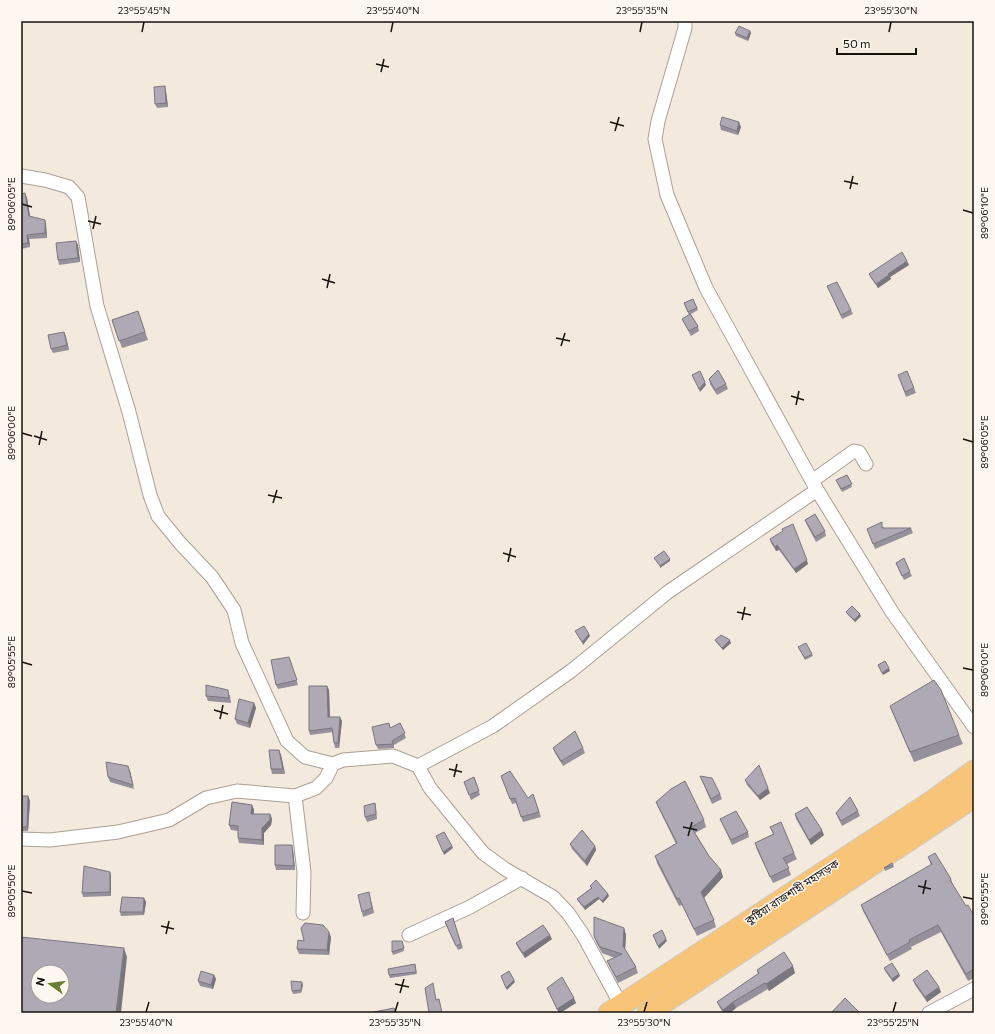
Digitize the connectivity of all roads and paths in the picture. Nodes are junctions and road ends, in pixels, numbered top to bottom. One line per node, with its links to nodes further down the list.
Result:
1 (684, 21): 4 (street)
2 (21, 176): 6 (street)
3 (866, 464): 4 (street)
4 (814, 485): 5 (street); 7 (street)
5 (974, 727)
6 (333, 764): 7 (street); 9 (street)
7 (418, 766): 13 (street)
8 (974, 771): 11 (highway, কুষ্টিয়া রাজশাহী মহাসড়ক)
9 (295, 796): 12 (street); 14 (street)
10 (974, 797): 11 (highway, কুষ্টিয়া রাজশাহী মহাসড়ক)
11 (936, 810): 17 (highway, কুষ্টিয়া রাজশাহী মহাসড়ক); 18 (highway, কুষ্টিয়া রাজশাহী মহাসড়ক)
12 (21, 838)
13 (522, 878): 15 (street); 17 (street)
14 (303, 913)
15 (409, 935)
16 (974, 989): 19 (street)
17 (615, 1009)
18 (648, 1013)
19 (930, 1013)

